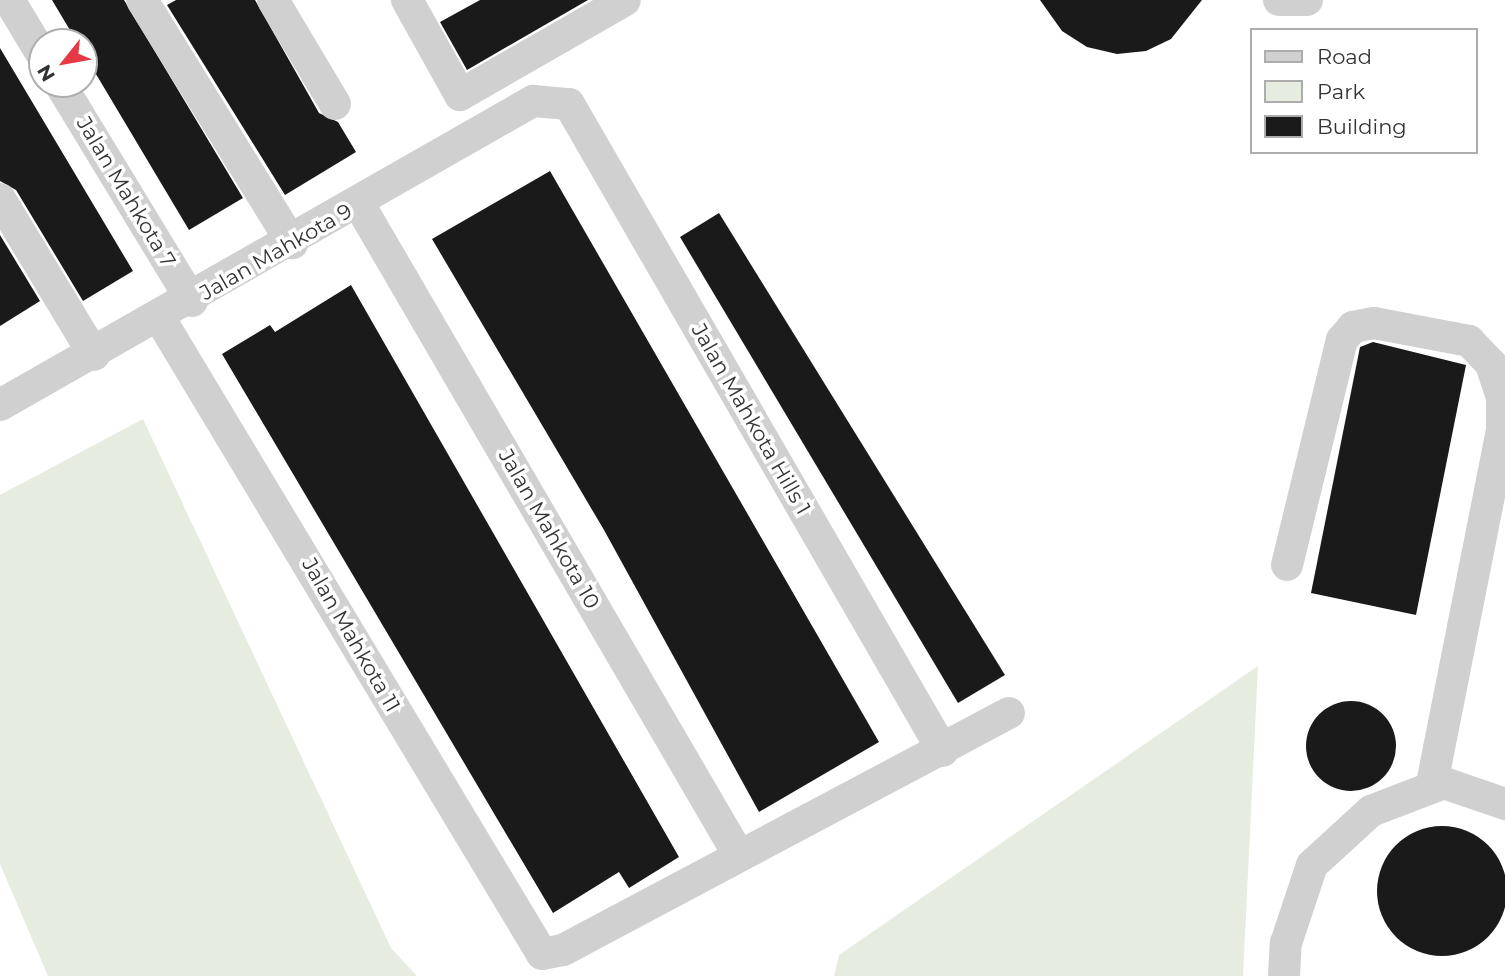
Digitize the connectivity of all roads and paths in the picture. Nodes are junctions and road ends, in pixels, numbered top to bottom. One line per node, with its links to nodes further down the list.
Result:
1 (9, 0): 8 (street)
2 (142, 0): 14 (street)
3 (273, 0): 11 (street)
4 (625, 0): 7 (street)
5 (1279, 0): 6 (street)
6 (1307, 0)
7 (409, 1)
8 (28, 32)
9 (69, 98): 15 (street, Jalan Mahkota 7)
10 (551, 98): 13 (street, Jalan Mahkota 9); 21 (street, Jalan Mahkota Hills 1)
11 (335, 104)
12 (0, 199): 17 (street)
13 (359, 204): 14 (street, Jalan Mahkota 9); 24 (street, Jalan Mahkota 10)
14 (292, 243): 15 (street, Jalan Mahkota 9)
15 (192, 300): 16 (street, Jalan Mahkota 9)
16 (159, 317): 17 (street, Jalan Mahkota 9); 24 (street, Jalan Mahkota 11)
17 (94, 355): 18 (street, Jalan Mahkota 9)
18 (0, 405)
19 (1287, 565): 22 (street)
20 (1009, 713): 21 (street)
21 (943, 751): 24 (street)
22 (1431, 788): 23 (street); 25 (street)
23 (1505, 804)
24 (738, 854)
25 (1284, 976)

